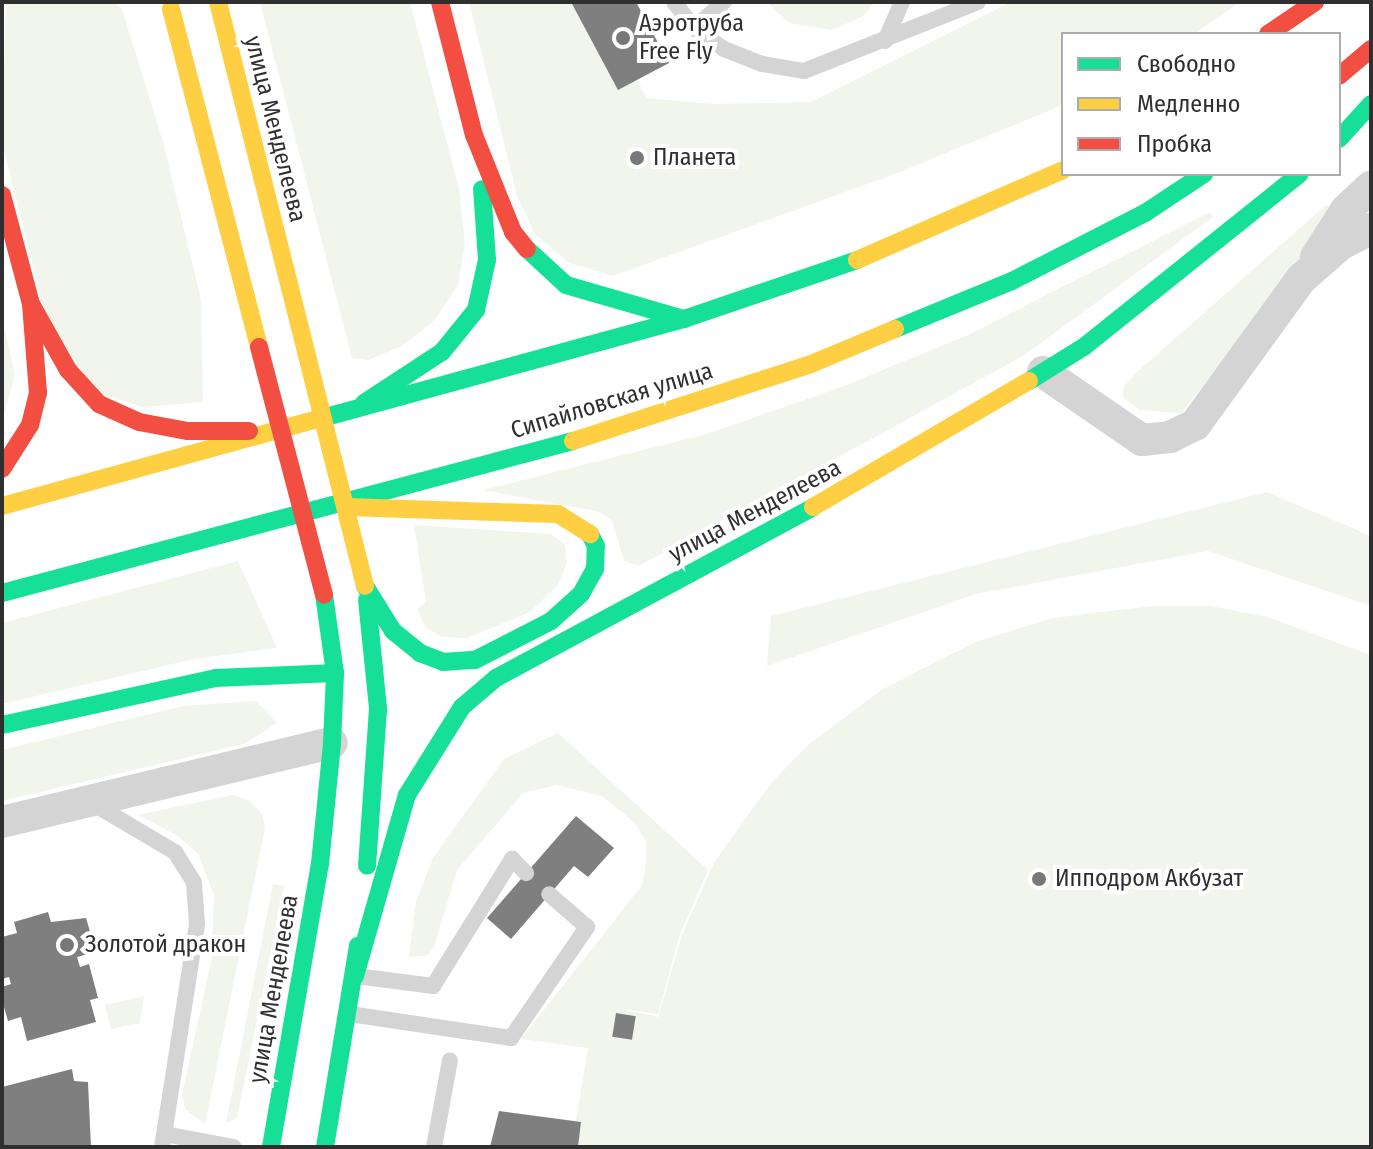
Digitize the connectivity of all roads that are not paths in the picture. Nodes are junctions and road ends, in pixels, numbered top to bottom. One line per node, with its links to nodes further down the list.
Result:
1 (218, 2): 33 (main road, улица Менделеева, bridge)
2 (440, 2): 15 (main road)
3 (674, 2): 9 (lane)
4 (724, 2): 9 (lane)
5 (902, 2): 11 (lane)
6 (978, 2): 11 (lane)
7 (1315, 2): 10 (main road)
8 (167, 4): 36 (main road, улица Менделеева, bridge)
9 (694, 28): 11 (lane)
10 (1271, 32)
11 (885, 41)
12 (1371, 49): 13 (main road)
13 (1341, 74)
14 (1371, 104): 16 (main road)
15 (474, 135): 25 (main road); 27 (main road)
16 (1341, 137)
17 (1061, 171): 25 (main road)
18 (1201, 176): 31 (main road, Сипайловская улица)
19 (1298, 176): 26 (main road, улица Менделеева)
20 (1371, 187): 23 (street)
21 (2, 195): 24 (main road)
22 (1371, 229): 23 (street)
23 (1301, 279): 26 (street)
24 (31, 304): 28 (main road); 29 (main road)
25 (684, 319): 27 (main road)
26 (1043, 372): 43 (main road, улица Менделеева)
27 (360, 406): 28 (main road)
28 (264, 431): 30 (main road)
29 (2, 469)
30 (2, 506)
31 (328, 506): 32 (main road, Сипайловская улица); 33 (main road)
32 (68, 573): 34 (main road, Сипайловская улица); 35 (main road)
33 (365, 586): 43 (main road, улица Менделеева)
34 (2, 593)
35 (2, 606)
36 (335, 673): 37 (main road); 38 (main road, улица Менделеева)
37 (4, 724)
38 (332, 743): 39 (street); 48 (main road, улица Менделеева)
39 (87, 801): 40 (street); 46 (lane)
40 (2, 822)
41 (526, 873): 43 (lane)
42 (549, 894): 44 (lane)
43 (355, 976): 44 (main road, улица Менделеева)
44 (349, 1013): 49 (main road, улица Менделеева)
45 (450, 1060): 50 (lane)
46 (164, 1141): 47 (lane)
47 (234, 1147)
48 (271, 1147)
49 (325, 1147)
50 (434, 1147)

